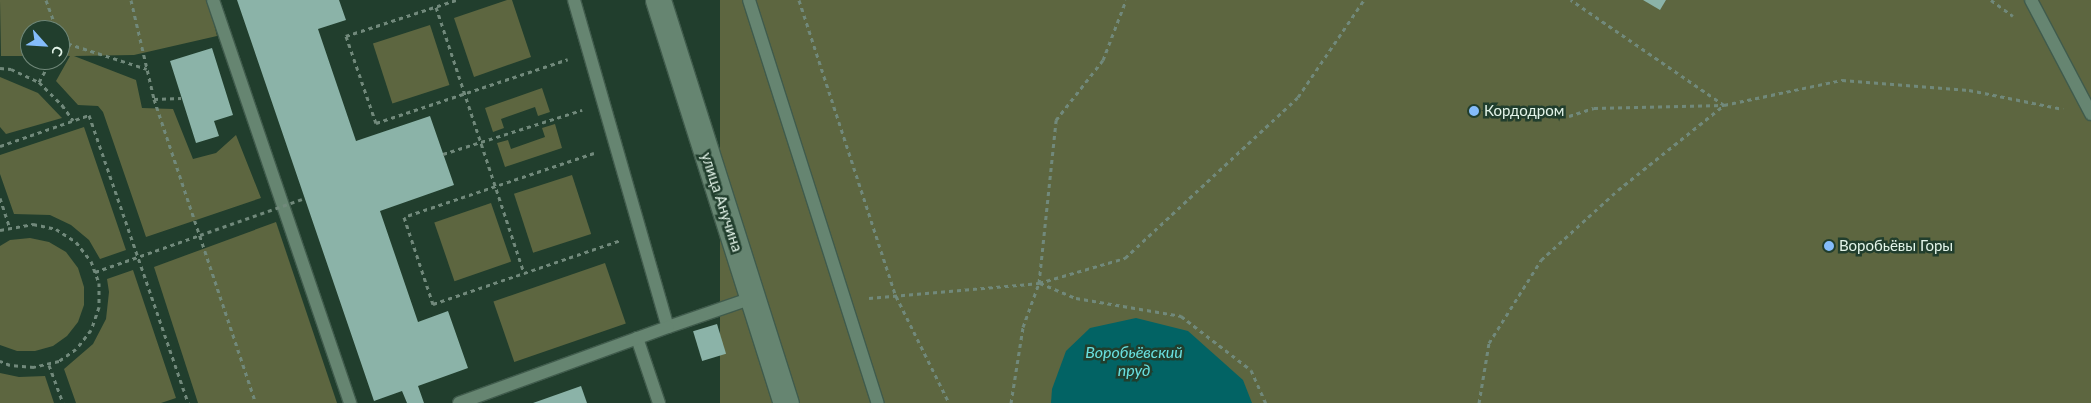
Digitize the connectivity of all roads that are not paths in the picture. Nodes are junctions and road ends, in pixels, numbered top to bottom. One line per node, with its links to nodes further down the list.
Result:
1 (213, 0): 10 (lane)
2 (574, 0): 8 (lane)
3 (658, 0): 7 (street, улица Анучина)
4 (749, 0): 14 (lane)
5 (2031, 0): 6 (lane)
6 (2091, 114)
7 (752, 298): 8 (lane); 13 (street, улица Анучина)
8 (668, 327): 9 (lane)
9 (637, 338): 11 (lane); 12 (lane)
10 (350, 403)
11 (459, 403)
12 (659, 403)
13 (786, 403)
14 (878, 403)

